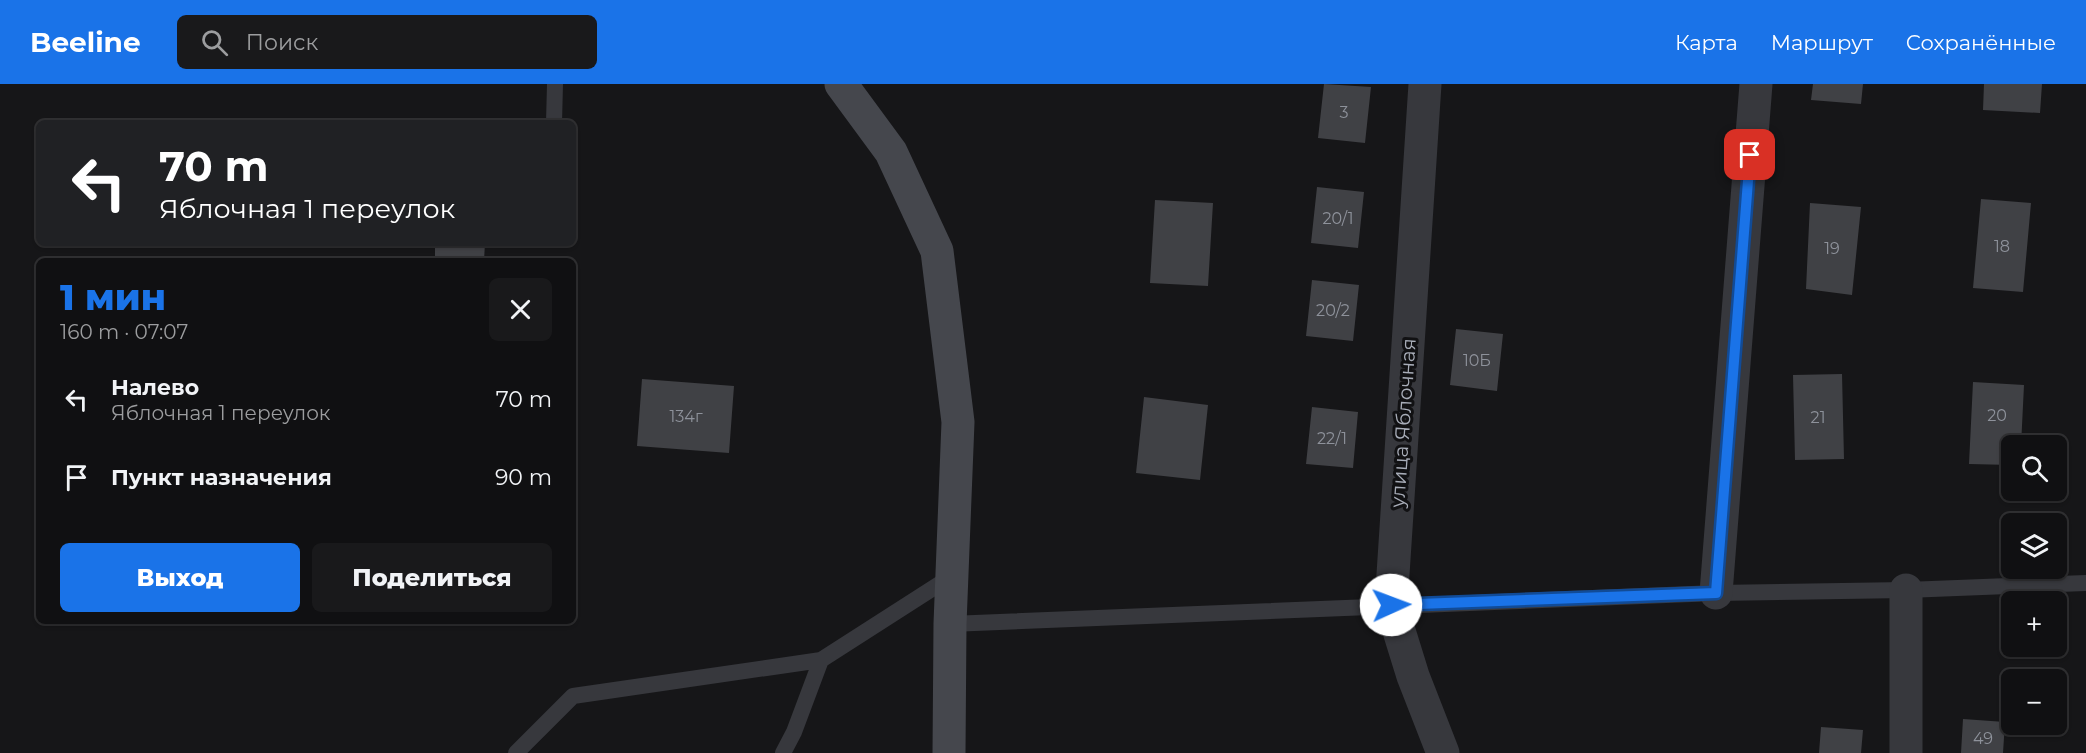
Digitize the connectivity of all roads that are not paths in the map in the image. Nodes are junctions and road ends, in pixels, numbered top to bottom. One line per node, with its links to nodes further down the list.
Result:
1 (555, 84): 5 (lane)
2 (841, 84): 6 (street)
3 (1425, 84): 10 (street, улица Яблочная)
4 (1756, 84): 9 (street)
5 (554, 120)
6 (952, 576): 11 (street); 12 (lane)
7 (2086, 583): 8 (lane)
8 (1906, 590): 9 (lane); 17 (street)
9 (1716, 593): 10 (lane)
10 (1391, 605): 11 (lane); 16 (street, улица Яблочная)
11 (950, 624): 15 (street)
12 (822, 660): 13 (lane); 14 (lane)
13 (516, 753)
14 (783, 753)
15 (949, 753)
16 (1443, 753)
17 (1906, 753)

